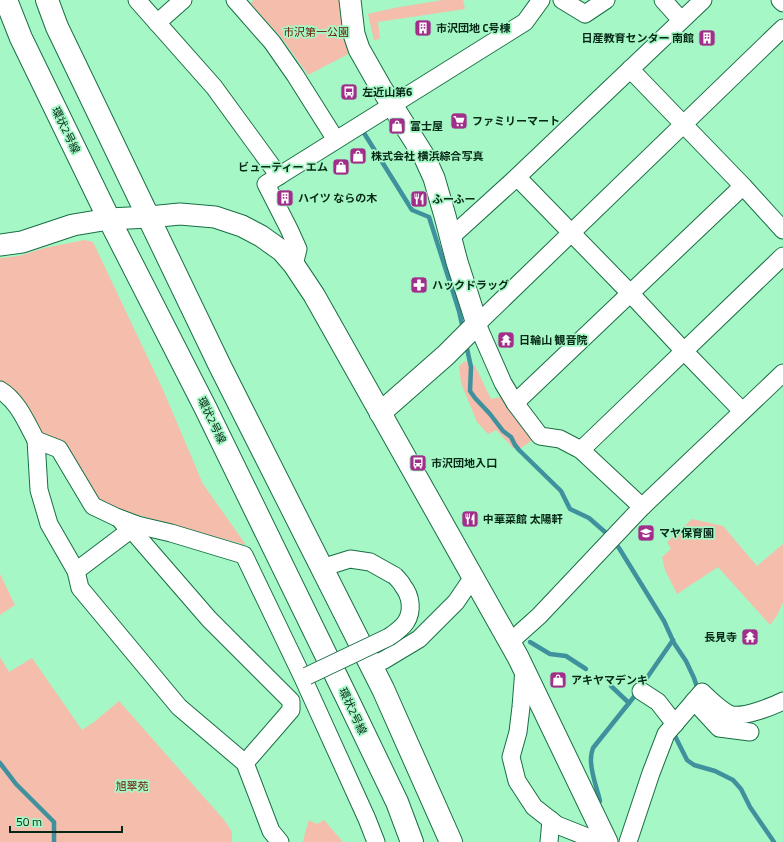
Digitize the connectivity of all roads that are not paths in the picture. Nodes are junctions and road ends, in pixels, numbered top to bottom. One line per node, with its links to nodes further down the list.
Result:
1 (6, 0): 25 (main road, 環状2号線)
2 (46, 0): 24 (main road)
3 (137, 0): 15 (street)
4 (183, 0): 15 (street)
5 (235, 0): 20 (street)
6 (350, 0): 18 (street)
7 (541, 0): 18 (street)
8 (562, 0): 9 (street)
9 (606, 0)
10 (663, 0): 14 (street)
11 (703, 0): 14 (street)
12 (780, 0): 13 (street)
13 (783, 3)
14 (682, 20): 17 (street)
15 (157, 23): 22 (street)
16 (783, 28): 19 (street)
17 (630, 69): 19 (street); 21 (street)
18 (392, 105): 20 (street); 28 (street)
19 (683, 124): 23 (street); 27 (street)
20 (336, 140): 22 (street)
21 (517, 177): 27 (street); 28 (street)
22 (272, 180): 31 (street)
23 (743, 186): 26 (street); 32 (street)
24 (149, 217): 25 (street); 31 (street); 44 (main road)
25 (109, 218): 29 (street); 60 (main road, 環状2号線)
26 (783, 230)
27 (572, 233): 32 (street); 33 (street)
28 (451, 237): 33 (street)
29 (0, 245)
30 (783, 256): 34 (street)
31 (294, 265): 39 (street)
32 (630, 293): 34 (street); 37 (street)
33 (477, 324): 37 (street); 39 (street)
34 (684, 351): 38 (street); 41 (street)
35 (783, 373): 38 (street)
36 (0, 390): 40 (street)
37 (515, 403): 41 (street)
38 (742, 411): 42 (street)
39 (380, 412): 46 (street)
40 (36, 440): 43 (street); 45 (street)
41 (581, 450): 42 (street)
42 (642, 507): 47 (street)
43 (134, 527): 45 (street); 50 (street); 56 (street)
44 (323, 569): 48 (main road); 50 (street, bridge)
45 (76, 571): 56 (street)
46 (473, 577): 47 (street); 48 (street)
47 (510, 642): 49 (street)
48 (372, 666): 61 (main road)
49 (524, 669): 57 (street); 64 (street)
50 (306, 677): 59 (street)
51 (641, 691): 54 (street)
52 (694, 701): 53 (street); 54 (street); 55 (street)
53 (783, 701)
54 (675, 724): 65 (street)
55 (750, 732)
56 (245, 763): 58 (street)
57 (551, 820): 62 (street); 63 (street)
58 (280, 842)
59 (376, 842)
60 (412, 842)
61 (451, 842)
62 (549, 842)
63 (600, 842)
64 (607, 842)
65 (628, 842)

